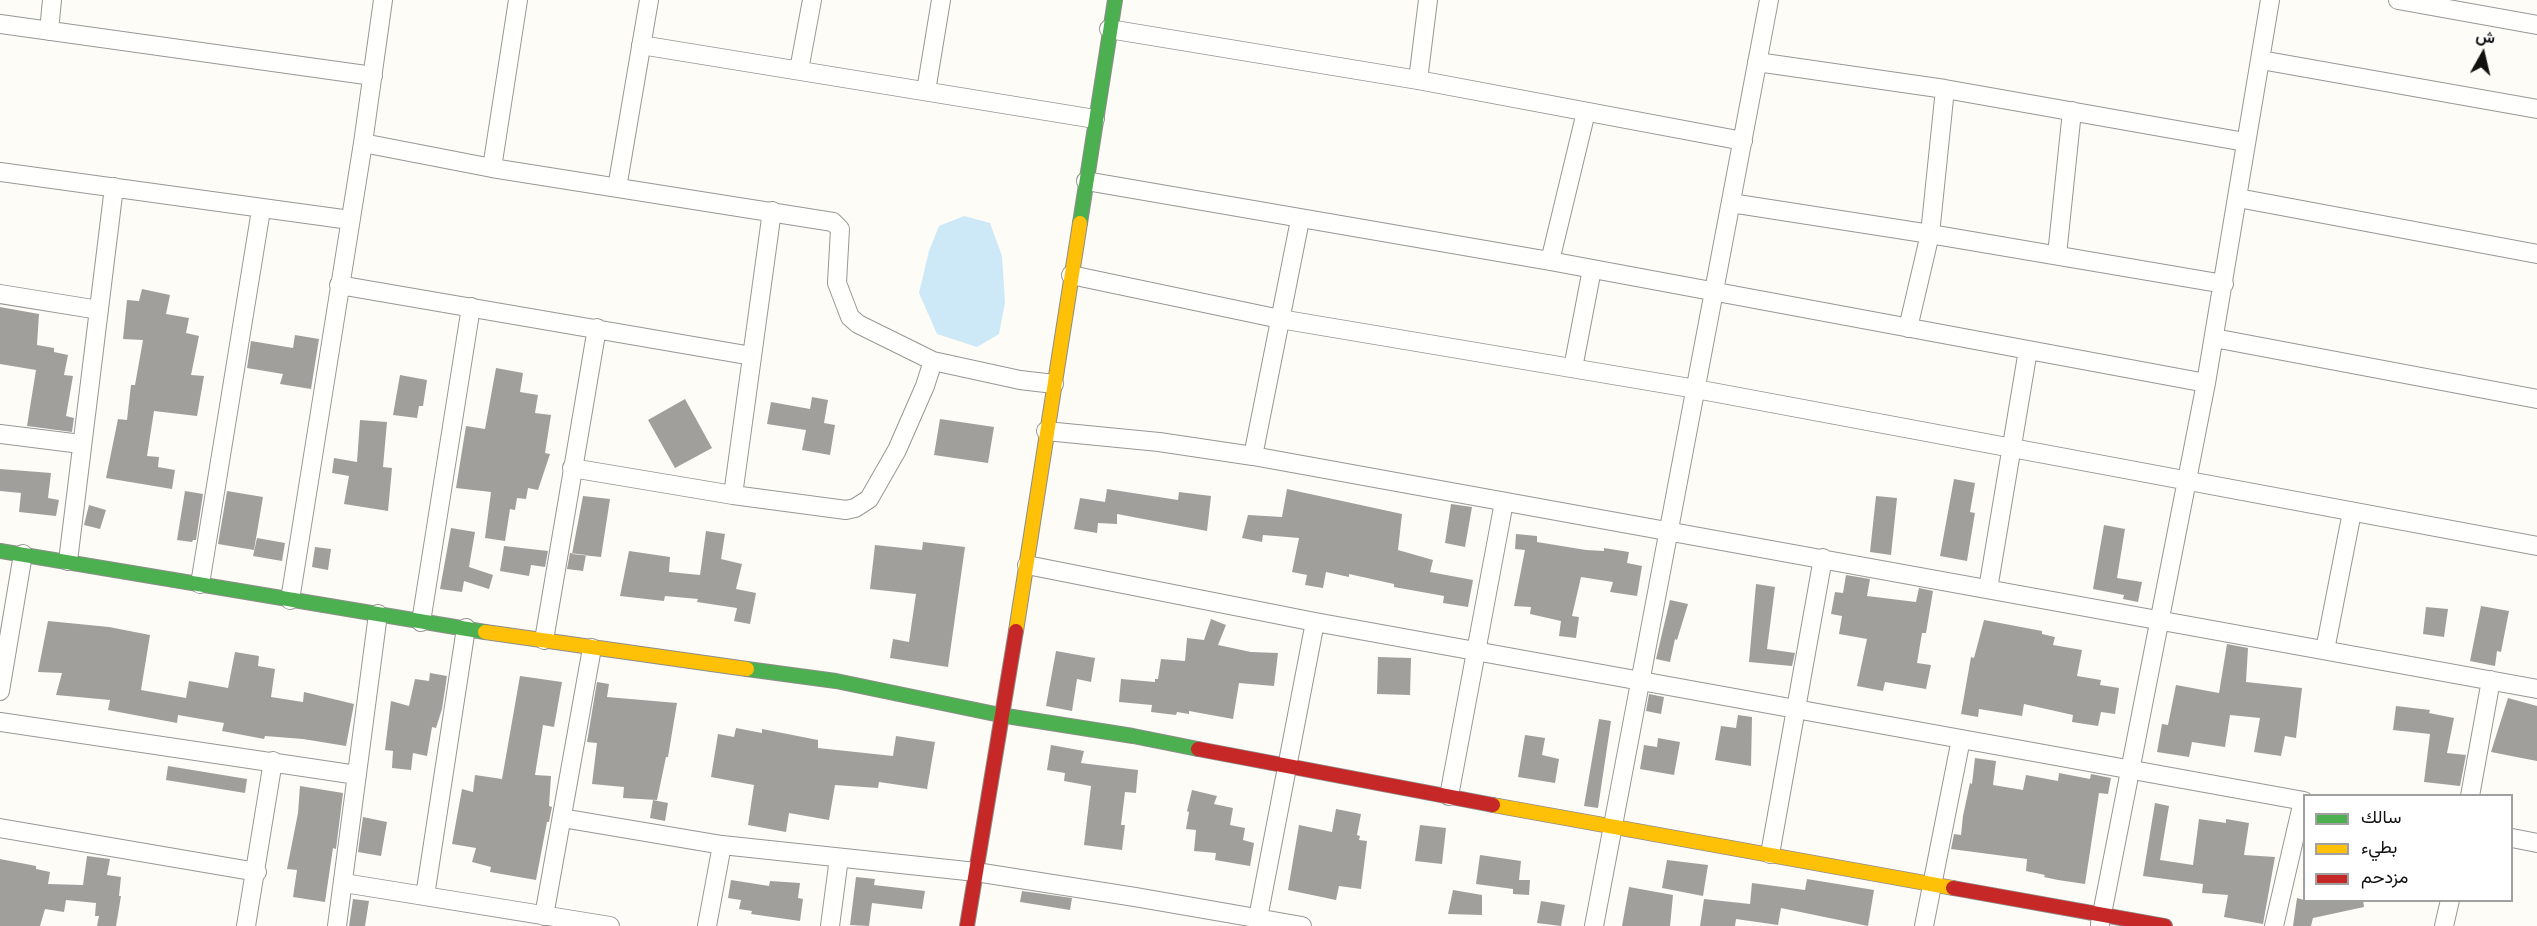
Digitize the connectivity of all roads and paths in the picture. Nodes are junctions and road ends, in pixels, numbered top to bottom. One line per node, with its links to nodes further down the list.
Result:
1 (52, 0): 15 (street)
2 (383, 0): 20 (street)
3 (518, 0): 31 (street)
4 (649, 0): 16 (street)
5 (812, 0): 19 (street)
6 (941, 0): 23 (street)
7 (1114, 0): 14 (main road)
8 (1428, 0): 21 (street)
9 (1769, 0): 18 (street)
10 (2270, 0): 17 (street)
11 (2398, 0): 13 (street)
12 (0, 24): 15 (street)
13 (2537, 25)
14 (1109, 29): 21 (street); 27 (main road)
15 (50, 31): 20 (street)
16 (641, 45): 19 (street); 35 (street)
17 (2261, 60): 24 (street); 29 (street)
18 (1757, 62): 22 (street); 28 (street)
19 (799, 70): 23 (street)
20 (372, 75): 30 (street)
21 (1418, 80): 26 (street)
22 (1945, 88): 25 (street); 42 (street)
23 (926, 91): 27 (street)
24 (2537, 109)
25 (2072, 111): 29 (street); 44 (street)
26 (1586, 112): 28 (street); 45 (street)
27 (1095, 119): 33 (main road)
28 (1743, 141): 37 (street)
29 (2245, 142): 36 (street)
30 (363, 143): 31 (street); 40 (street)
31 (492, 168): 35 (street)
32 (0, 172): 34 (street)
33 (1086, 181): 41 (street); 47 (main road)
34 (114, 187): 38 (street); 53 (street)
35 (617, 188): 39 (street)
36 (2238, 198): 43 (street); 48 (street)
37 (1731, 203): 42 (street); 50 (street)
38 (261, 210): 40 (street); 83 (street)
39 (772, 211): 59 (street); 60 (street)
40 (350, 220): 49 (street)
41 (1300, 220): 45 (street); 54 (street)
42 (1930, 234): 44 (street); 56 (street)
43 (2537, 254)
44 (2057, 255): 48 (street)
45 (1550, 261): 46 (street)
46 (1592, 269): 50 (street); 61 (street)
47 (1071, 275): 54 (street); 63 (main road)
48 (2224, 284): 57 (street)
49 (339, 285): 52 (street); 85 (street)
50 (1714, 293): 56 (street); 64 (street)
51 (0, 294): 53 (street)
52 (471, 307): 55 (street); 88 (street)
53 (99, 310): 68 (street)
54 (1280, 319): 61 (street); 70 (street)
55 (597, 328): 59 (street); 71 (street)
56 (1908, 328): 58 (street)
57 (2214, 338): 62 (street); 65 (street)
58 (2028, 350): 62 (street); 69 (street)
59 (752, 356): 73 (street)
60 (933, 361): 63 (street); 73 (street)
61 (1573, 368): 64 (street)
62 (2206, 383): 72 (street)
63 (1054, 384): 66 (main road)
64 (1696, 389): 69 (street); 76 (street)
65 (2537, 399)
66 (1046, 431): 70 (street); 82 (main road)
67 (0, 434): 68 (street)
68 (81, 444): 81 (street)
69 (2010, 447): 72 (street); 84 (street)
70 (1252, 456): 74 (street)
71 (572, 468): 73 (street); 91 (street)
72 (2188, 480): 75 (street); 87 (street)
73 (734, 495)
74 (1504, 502): 76 (street); 94 (street)
75 (2352, 512): 77 (street); 93 (street)
76 (1669, 531): 80 (street); 96 (street)
77 (2537, 546)
78 (0, 550): 79 (main road)
79 (23, 554): 81 (main road); 98 (street)
80 (1823, 558): 84 (street); 99 (street)
81 (68, 561): 83 (main road)
82 (1027, 565): 89 (street); 100 (main road)
83 (200, 584): 85 (main road)
84 (1988, 589): 87 (street)
85 (290, 600): 86 (main road)
86 (378, 614): 88 (main road); 106 (street)
87 (2161, 619): 93 (street); 105 (street)
88 (421, 622): 90 (main road)
89 (1315, 622): 94 (street); 104 (street)
90 (466, 628): 91 (main road); 123 (street)
91 (544, 640): 92 (main road)
92 (592, 648): 100 (main road); 111 (street)
93 (2325, 650): 95 (street)
94 (1477, 651): 96 (street); 108 (street)
95 (2491, 680): 97 (street); 107 (street)
96 (1641, 681): 99 (street); 112 (street)
97 (2537, 689)
98 (0, 691)
99 (1796, 709): 102 (street); 117 (street)
100 (1000, 715): 104 (main road); 120 (main road)
101 (0, 722): 103 (street)
102 (1961, 739): 105 (street); 122 (street)
103 (273, 762): 106 (street); 119 (street)
104 (1286, 766): 108 (main road); 126 (street)
105 (2131, 769): 109 (street); 127 (street)
106 (357, 776): 121 (street)
107 (2470, 794)
108 (1449, 796): 112 (main road)
109 (2303, 801)
110 (2303, 805): 138 (street)
111 (562, 818): 116 (street); 125 (street)
112 (1613, 826): 117 (main road); 135 (street)
113 (0, 828): 119 (street)
114 (2513, 838): 115 (street)
115 (2537, 843)
116 (722, 845): 118 (street); 131 (street)
117 (1770, 854): 122 (main road)
118 (840, 858): 120 (street); 132 (street)
119 (257, 872): 128 (street)
120 (975, 872): 126 (street); 133 (main road)
121 (344, 883): 123 (street); 129 (street)
122 (1932, 883): 127 (main road); 136 (street)
123 (425, 896): 125 (street)
124 (2450, 902): 139 (street)
125 (544, 916): 130 (street)
126 (1258, 918): 134 (street)
127 (2100, 920): 137 (main road)
128 (246, 926)
129 (336, 926)
130 (610, 926)
131 (707, 926)
132 (830, 926)
133 (967, 926)
134 (1302, 926)
135 (1594, 926)
136 (1924, 926)
137 (2165, 926)
138 (2274, 926)
139 (2444, 926)

